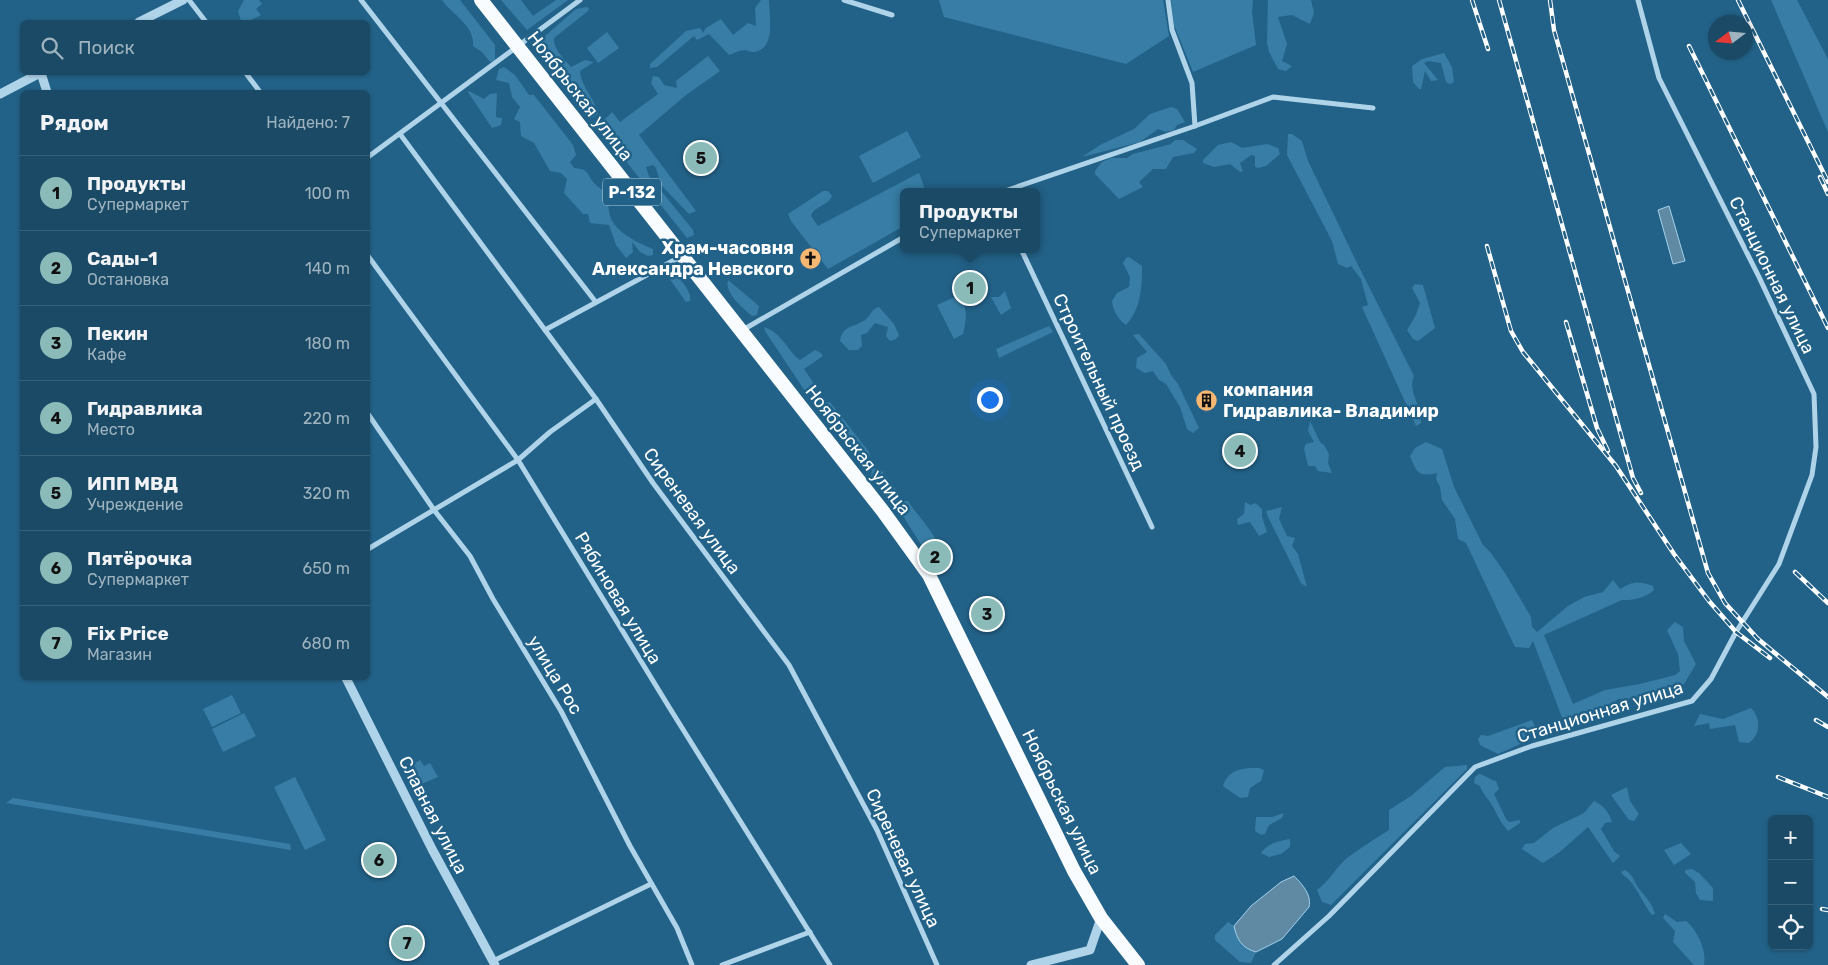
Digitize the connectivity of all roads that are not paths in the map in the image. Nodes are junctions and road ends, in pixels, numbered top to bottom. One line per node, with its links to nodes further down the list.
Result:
1 (183, 0): 10 (street)
2 (189, 0): 11 (street)
3 (361, 0): 19 (street)
4 (481, 0): 12 (highway, Ноябрьская улица / Р-132)
5 (580, 0): 12 (street)
6 (844, 0): 9 (street)
7 (1168, 0): 21 (street)
8 (1638, 0): 42 (street, Станционная улица)
9 (892, 15)
10 (143, 20)
11 (204, 20)
12 (517, 46): 19 (street); 27 (highway, Ноябрьская улица / Р-132)
13 (37, 75): 18 (street)
14 (42, 75): 16 (street)
15 (247, 75): 17 (street)
16 (47, 90)
17 (258, 90)
18 (0, 94)
19 (442, 102): 22 (street); 29 (street)
20 (1373, 108): 21 (street)
21 (1195, 126): 24 (street)
22 (400, 134): 23 (street); 30 (street, Сиреневая улица)
23 (370, 156)
24 (1014, 188)
25 (900, 239): 31 (street)
26 (1023, 253): 36 (street, Строительный проезд)
27 (682, 255): 29 (street); 31 (highway, Ноябрьская улица / Р-132)
28 (370, 259): 34 (street, Рябиновая улица)
29 (595, 301): 30 (street)
30 (546, 330): 32 (street, Сиреневая улица)
31 (741, 331): 40 (highway, Ноябрьская улица / Р-132)
32 (596, 399): 34 (street); 47 (street, Сиреневая улица)
33 (370, 417): 35 (street, улица Рос)
34 (518, 460): 35 (street); 41 (street, Рябиновая улица)
35 (434, 510): 37 (street); 39 (street, улица Рос)
36 (1152, 528)
37 (370, 547)
38 (347, 680): 43 (street, Славная улица)
39 (651, 884): 43 (street); 44 (street, улица Рос)
40 (1101, 918): 48 (street); 49 (highway, Ноябрьская улица / Р-132)
41 (810, 932): 45 (street); 46 (street, Рябиновая улица)
42 (1282, 960): 50 (street, Станционная улица); 51 (street)
43 (494, 963)
44 (692, 965)
45 (722, 965)
46 (830, 965)
47 (937, 965)
48 (1031, 965)
49 (1138, 965)
50 (1274, 965)
51 (1286, 965)

